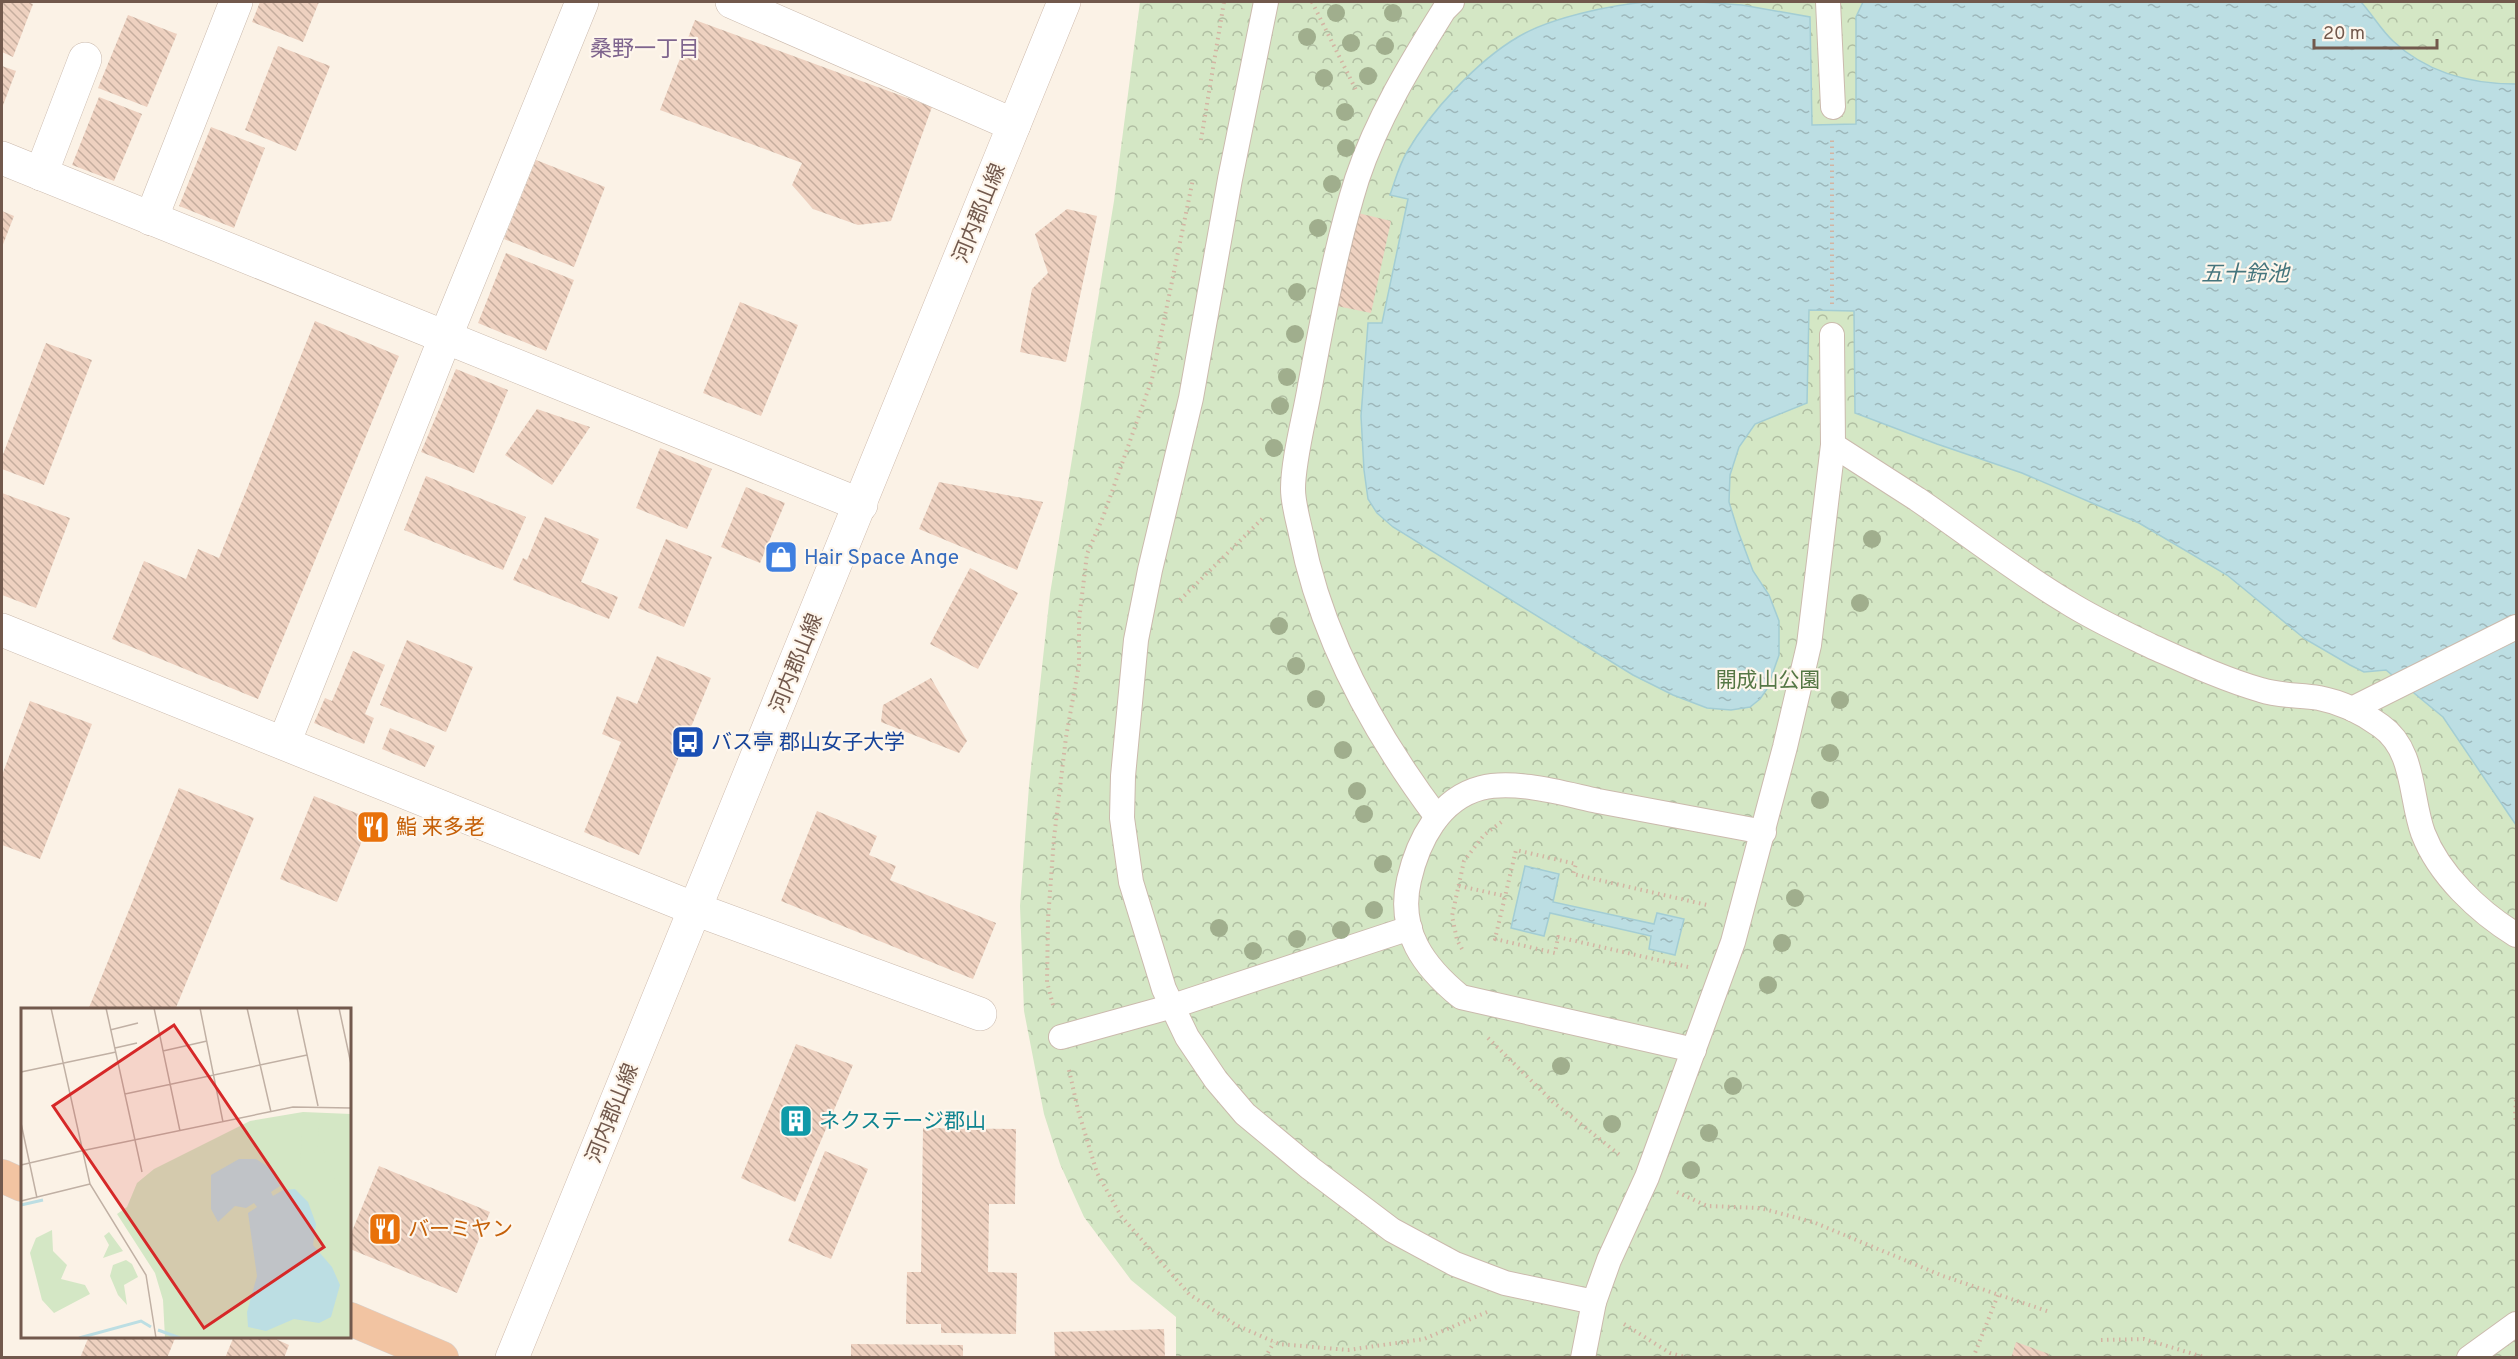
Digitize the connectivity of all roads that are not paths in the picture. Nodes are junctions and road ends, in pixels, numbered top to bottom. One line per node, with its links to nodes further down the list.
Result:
1 (236, 2): 13 (street)
2 (582, 2): 15 (street)
3 (732, 2): 10 (street)
4 (1064, 2): 10 (street, 河内郡山線)
5 (1266, 2): 27 (street)
6 (1452, 2): 22 (street)
7 (1828, 2): 9 (street)
8 (86, 59): 12 (street)
9 (1833, 107)
10 (1014, 125): 17 (street, 河内郡山線)
11 (2, 158): 12 (street)
12 (41, 174): 13 (street)
13 (151, 219): 15 (street)
14 (1832, 335): 16 (street)
15 (445, 338): 17 (street); 21 (street)
16 (1833, 445): 20 (street); 23 (street)
17 (861, 505): 24 (street, 河内郡山線)
18 (2517, 627): 20 (street)
19 (2, 630): 21 (street)
20 (2352, 709): 26 (street)
21 (284, 743): 24 (street)
22 (1437, 817): 23 (street); 25 (street)
23 (1764, 832): 30 (street)
24 (695, 909): 28 (street); 37 (street, 河内郡山線)
25 (1410, 928): 27 (street); 30 (street)
26 (2517, 935)
27 (1173, 1006): 29 (street); 33 (street)
28 (980, 1014)
29 (1061, 1037)
30 (1694, 1050): 33 (street)
31 (2, 1176): 32 (highway)
32 (21, 1185)
33 (1594, 1302): 38 (street)
34 (351, 1319): 36 (highway)
35 (2517, 1324): 39 (street)
36 (442, 1358)
37 (512, 1358)
38 (1583, 1358)
39 (2469, 1358)

